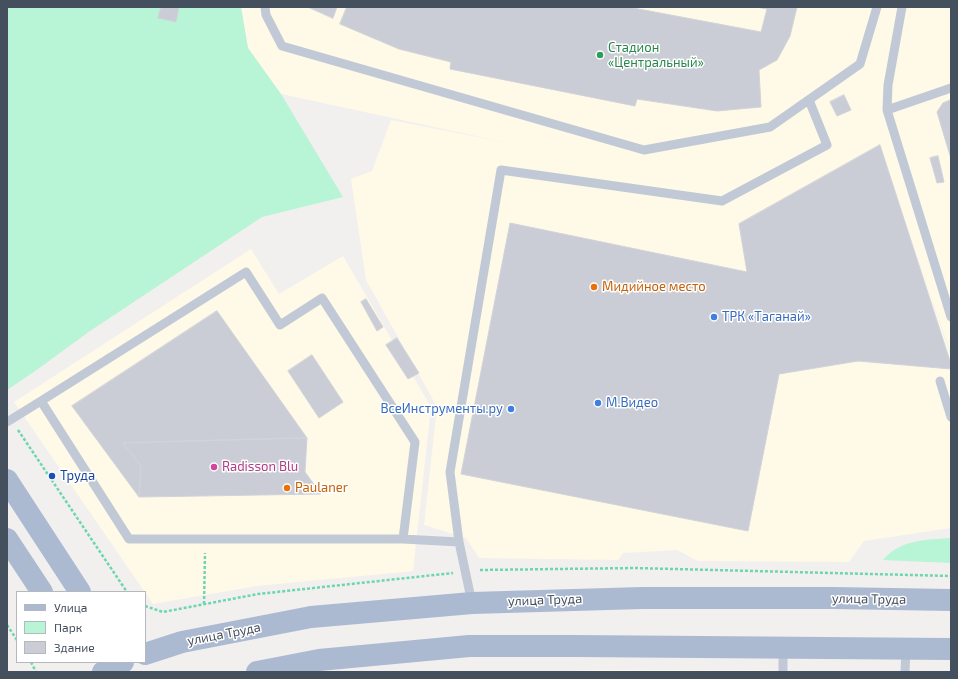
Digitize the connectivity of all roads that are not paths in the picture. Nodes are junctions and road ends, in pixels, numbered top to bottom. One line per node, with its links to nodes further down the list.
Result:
1 (264, 7): 5 (lane)
2 (877, 7): 5 (lane)
3 (902, 7): 6 (lane)
4 (951, 88): 6 (lane)
5 (809, 100): 15 (lane)
6 (887, 110): 7 (lane)
7 (951, 317)
8 (940, 382): 10 (lane)
9 (41, 401): 11 (lane); 14 (lane); 14 (lane)
10 (951, 417)
11 (9, 420)
12 (7, 480): 17 (main road)
13 (7, 539): 16 (main road)
14 (404, 539): 15 (lane)
15 (459, 542): 19 (lane)
16 (41, 591)
17 (79, 591)
18 (951, 600): 19 (main road, улица Труда)
19 (472, 602): 23 (main road, улица Труда)
20 (783, 648): 21 (main road); 28 (main road); 29 (lane)
21 (906, 649): 22 (main road); 30 (lane)
22 (951, 650)
23 (146, 654)
24 (92, 663): 26 (main road)
25 (123, 663): 27 (main road)
26 (100, 672)
27 (103, 672)
28 (257, 672)
29 (783, 672)
30 (905, 672)

